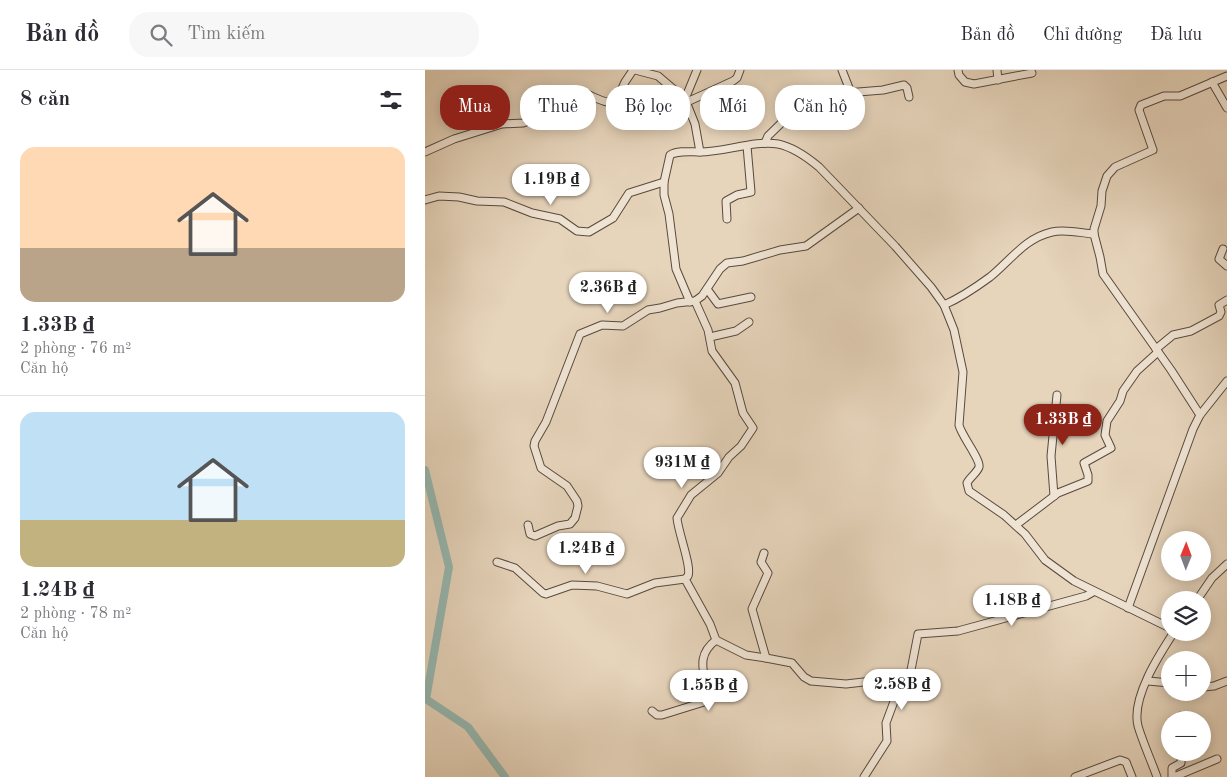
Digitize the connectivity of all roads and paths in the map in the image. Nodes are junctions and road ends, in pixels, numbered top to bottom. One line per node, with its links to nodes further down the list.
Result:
1 (634, 70): 11 (street); 22 (street)
2 (697, 70): 13 (street)
3 (740, 70): 16 (street)
4 (842, 70): 12 (street)
5 (958, 70): 9 (street)
6 (997, 70): 9 (street)
7 (1032, 73): 9 (street)
8 (1227, 76): 10 (street)
9 (998, 80)
10 (1212, 82): 17 (street); 28 (street)
11 (668, 85)
12 (848, 85)
13 (690, 89)
14 (865, 92): 15 (street)
15 (909, 97)
16 (690, 98)
17 (1227, 108)
18 (690, 111): 23 (street)
19 (775, 129): 20 (street)
20 (765, 143): 21 (street); 26 (street)
21 (747, 146): 23 (street); 27 (street)
22 (425, 152)
23 (700, 152): 24 (street)
24 (664, 182): 25 (street); 34 (street)
25 (425, 200)
26 (859, 208): 31 (street); 35 (street)
27 (727, 220)
28 (1094, 234): 35 (street); 38 (street)
29 (1223, 250): 30 (street)
30 (1227, 266)
31 (707, 289): 32 (street); 34 (street)
32 (751, 297)
33 (1227, 300): 38 (street)
34 (693, 302): 37 (street); 43 (street)
35 (944, 305): 44 (street)
36 (749, 322): 37 (street)
37 (710, 337): 48 (street)
38 (1157, 351): 41 (street); 42 (street)
39 (1227, 381): 41 (street)
40 (1057, 395): 42 (street)
41 (1201, 415): 51 (street)
42 (1054, 496): 44 (street)
43 (528, 525)
44 (1016, 525): 50 (street)
45 (764, 553): 55 (street)
46 (497, 562): 48 (street)
47 (1227, 564): 49 (street)
48 (685, 579): 53 (street)
49 (1203, 591)
50 (1093, 592): 51 (street); 60 (street)
51 (1128, 608): 52 (street)
52 (1161, 624)
53 (716, 640): 55 (street); 61 (street)
54 (1165, 641): 56 (street)
55 (766, 658): 60 (street)
56 (1148, 680): 58 (street); 67 (street)
57 (1227, 681): 59 (street)
58 (1161, 682)
59 (1211, 686)
60 (899, 688): 64 (street)
61 (652, 711)
62 (1217, 759): 68 (street)
63 (1181, 761): 68 (street)
64 (864, 777)
65 (1075, 777): 66 (street)
66 (1132, 777)
67 (1157, 777)
68 (1173, 777)

